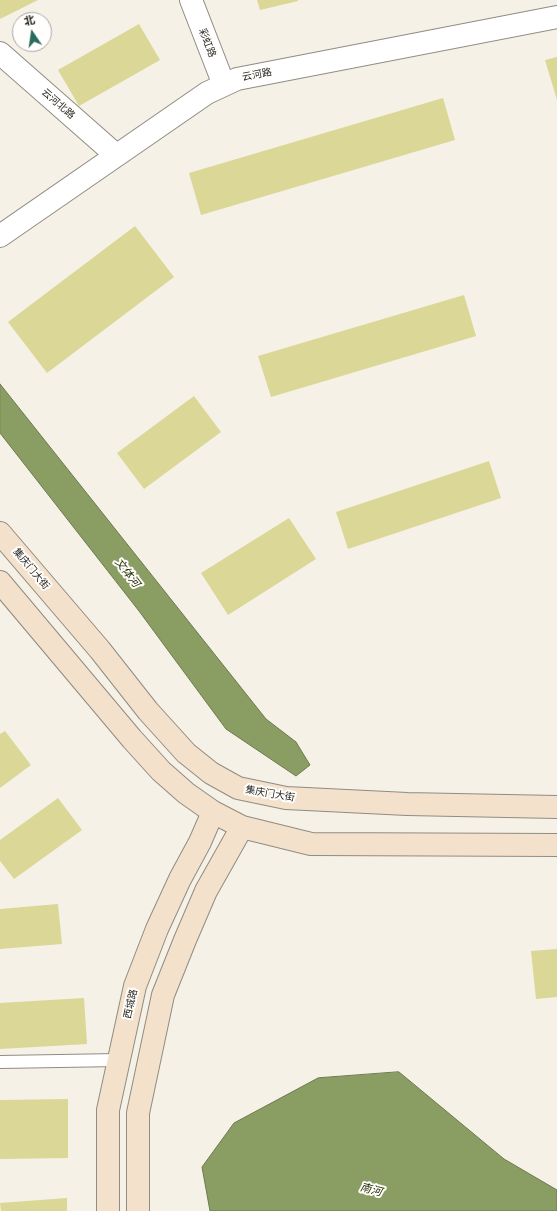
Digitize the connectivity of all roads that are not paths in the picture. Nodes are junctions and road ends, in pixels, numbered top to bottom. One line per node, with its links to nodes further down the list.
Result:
1 (191, 0): 4 (street, 彩虹路)
2 (557, 17): 4 (street, 云河路)
3 (0, 53): 5 (street, 云河北路)
4 (224, 86): 5 (street, 云河路)
5 (116, 155): 6 (street, 云河路)
6 (0, 236)
7 (0, 533): 9 (main road, 集庆门大街)
8 (0, 582): 10 (main road)
9 (557, 807)
10 (213, 812): 11 (main road); 13 (main road, 西城路)
11 (242, 827): 12 (main road); 16 (main road)
12 (557, 845)
13 (119, 1060): 14 (lane); 15 (main road, 西城路)
14 (0, 1062)
15 (108, 1211)
16 (138, 1211)

